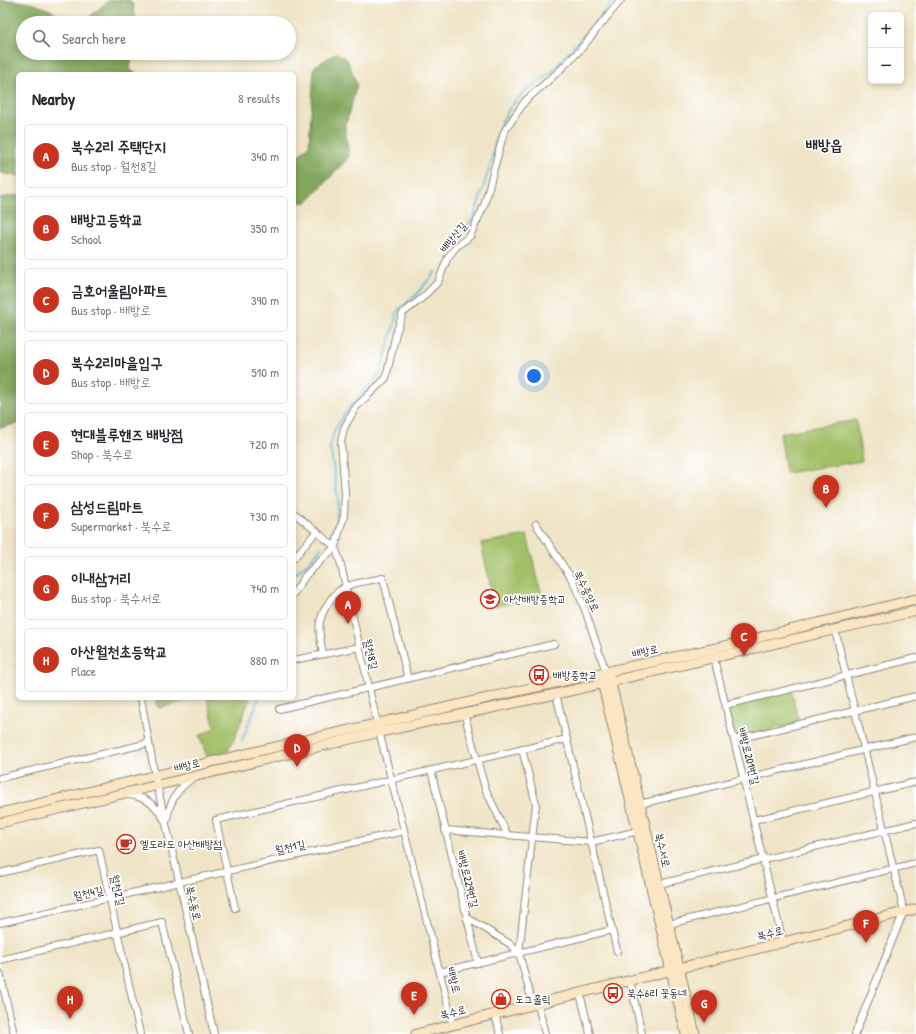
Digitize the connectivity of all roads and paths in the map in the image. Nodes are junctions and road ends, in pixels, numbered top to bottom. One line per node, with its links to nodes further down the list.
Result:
1 (621, 0): 5 (street, 배방산길)
2 (296, 515): 4 (street)
3 (536, 524): 19 (street, 북수중앙로)
4 (317, 531): 5 (street); 6 (street)
5 (335, 547): 7 (street, 월천8길); 8 (street)
6 (296, 556)
7 (346, 586): 13 (street, 월천8길); 14 (street); 20 (street)
8 (296, 590)
9 (916, 599): 19 (street, 배방로)
10 (916, 611): 11 (street, 배방로)
11 (835, 630): 15 (street, 배방로); 18 (street)
12 (554, 644): 20 (street)
13 (360, 647): 14 (street); 21 (street, 월천8길)
14 (323, 654): 17 (street)
15 (714, 658): 19 (street, 배방로); 26 (street, 배방로201번길)
16 (916, 658): 18 (street)
17 (296, 660)
18 (846, 675): 26 (street); 29 (street)
19 (605, 676): 22 (street, 배방로); 31 (street, 배방로); 48 (street, 북수서로); 57 (street, 북수서로)
20 (408, 679): 21 (street)
21 (369, 688): 27 (street); 31 (street, 월천8길)
22 (556, 694): 30 (street, 배방로); 33 (street)
23 (916, 696): 29 (street)
24 (141, 700): 35 (street, 북수동로)
25 (292, 700): 27 (street)
26 (726, 704): 34 (street, 배방로201번길)
27 (293, 705): 28 (street)
28 (279, 709)
29 (855, 711): 34 (street); 37 (street)
30 (464, 713): 31 (street, 배방로); 38 (street)
31 (378, 727): 40 (street, 배방로); 42 (street, 배방로); 44 (street, 배방로)
32 (916, 737): 37 (street)
33 (567, 739): 36 (street); 60 (street)
34 (734, 740): 43 (street, 배방로201번길)
35 (149, 743): 41 (street); 44 (street, 북수동로)
36 (522, 749): 38 (street); 59 (street)
37 (864, 750): 43 (street); 46 (street)
38 (476, 760): 39 (street); 58 (street)
39 (431, 770): 42 (street); 54 (street, 배방로229번길)
40 (198, 775): 44 (street, 배방로); 53 (street)
41 (0, 778)
42 (391, 779): 56 (street, 배방로); 64 (street)
43 (744, 779): 48 (street); 50 (street, 배방로201번길)
44 (156, 780): 47 (street, 배방로); 49 (street, 배방로); 53 (street, 북수동로)
45 (916, 782): 46 (street)
46 (874, 792): 50 (street); 55 (street)
47 (114, 795): 51 (street, 배방로); 53 (street)
48 (640, 804): 67 (street, 북수서로)
49 (0, 814)
50 (754, 820): 61 (street, 배방로201번길)
51 (0, 823)
52 (916, 823): 55 (street)
53 (167, 825): 66 (street, 북수동로)
54 (445, 830): 58 (street); 73 (street, 배방로229번길)
55 (884, 830): 61 (street); 63 (street)
56 (404, 831): 64 (street, 월천1길); 84 (street, 배방로)
57 (638, 831): 60 (street); 83 (street, 북수서로)
58 (507, 834): 59 (street)
59 (532, 836): 60 (street); 80 (street)
60 (591, 842): 76 (street)
61 (763, 859): 67 (street); 69 (street, 배방로201번길)
62 (916, 863): 63 (street)
63 (894, 868): 69 (street); 72 (street)
64 (227, 872): 66 (street, 월천1길); 70 (street)
65 (0, 873): 68 (street, 월천2길)
66 (180, 882): 68 (street, 월천4길); 94 (street, 북수동로)
67 (659, 884): 75 (street, 북수서로)
68 (110, 898): 74 (street, 월천4길); 77 (street, 월천2길)
69 (773, 898): 75 (street); 78 (street, 배방로201번길)
70 (235, 908)
71 (916, 909): 72 (street, 북수로)
72 (904, 912): 78 (street, 북수로); 102 (street)
73 (466, 917): 80 (street, 배방로229번길); 82 (street)
74 (0, 923)
75 (669, 924): 83 (street, 북수서로)
76 (612, 930): 79 (street); 80 (street)
77 (118, 933): 81 (street); 92 (street, 월천2길); 93 (street)
78 (783, 942): 83 (street, 북수로)
79 (617, 951)
80 (519, 953): 82 (street); 88 (street)
81 (0, 960)
82 (478, 963): 84 (street)
83 (676, 969): 86 (street, 북수로); 100 (street, 북수서로); 101 (street, 북수서로)
84 (440, 972): 90 (street, 배방로)
85 (0, 973): 91 (street)
86 (630, 981): 87 (street, 북수로); 99 (street)
87 (580, 993): 88 (street, 북수로); 98 (street)
88 (536, 1004): 89 (street, 북수로); 97 (street)
89 (495, 1014): 90 (street, 북수로); 96 (street)
90 (453, 1025): 95 (street, 북수로)
91 (14, 1034)
92 (140, 1034)
93 (189, 1034)
94 (214, 1034)
95 (416, 1034)
96 (500, 1034)
97 (545, 1034)
98 (590, 1034)
99 (642, 1034)
100 (686, 1034)
101 (695, 1034)
102 (855, 1034)

